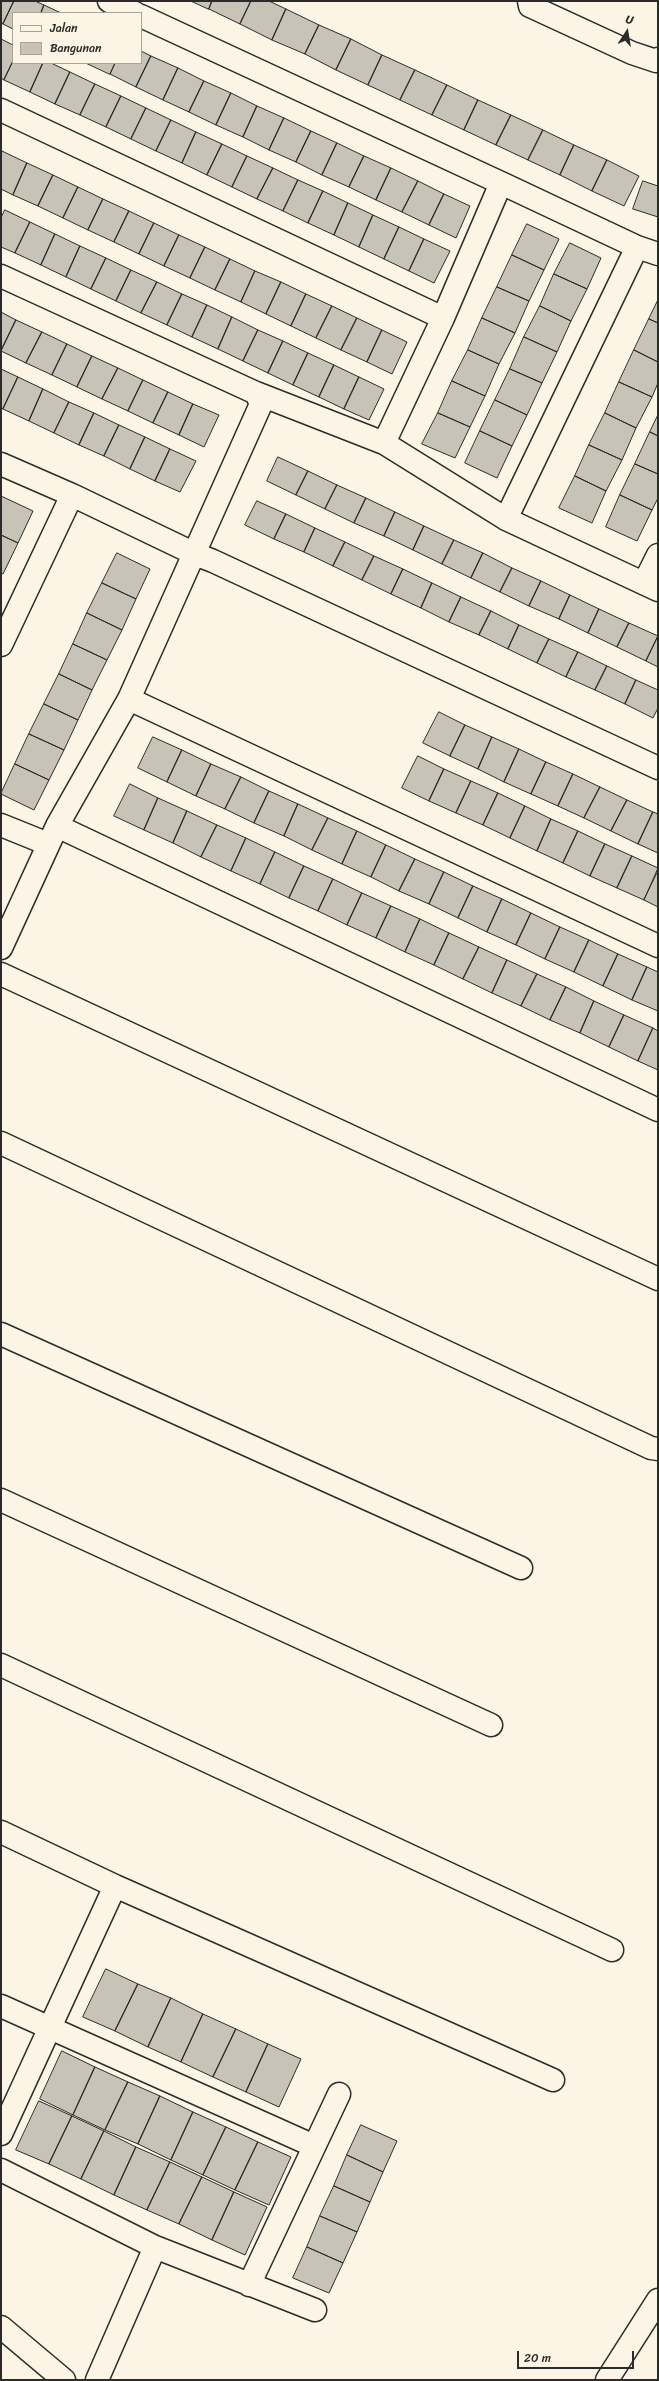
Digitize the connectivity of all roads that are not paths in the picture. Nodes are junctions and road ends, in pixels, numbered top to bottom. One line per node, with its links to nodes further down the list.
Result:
1 (109, 1): 3 (street)
2 (529, 1): 5 (street)
3 (133, 12)
4 (142, 16): 7 (street)
5 (658, 59)
6 (1, 110): 11 (street)
7 (501, 183): 8 (street); 11 (street)
8 (637, 247): 9 (street); 16 (street)
9 (658, 254)
10 (1, 276): 12 (street)
11 (443, 318): 13 (street)
12 (256, 392): 13 (street); 17 (street)
13 (384, 444): 16 (street)
14 (1, 464): 15 (street)
15 (72, 495): 17 (street); 20 (street)
16 (506, 520): 19 (street)
17 (195, 554): 21 (street); 22 (street)
18 (658, 555): 19 (street)
19 (651, 586)
20 (1, 645)
21 (129, 698): 24 (street); 25 (street)
22 (658, 768)
23 (1, 825): 24 (street)
24 (53, 835): 26 (street); 28 (street)
25 (658, 946)
26 (1, 948)
27 (1, 974): 30 (street)
28 (658, 1110)
29 (1, 1143): 32 (street)
30 (658, 1280)
31 (1, 1334): 34 (street)
32 (658, 1448)
33 (1, 1500): 36 (street)
34 (521, 1568)
35 (1, 1665): 39 (street)
36 (491, 1726)
37 (1, 1832): 38 (street)
38 (115, 1886): 41 (street); 42 (street)
39 (612, 1950)
40 (1, 2006): 41 (street)
41 (50, 2030): 44 (street); 45 (street)
42 (553, 2080)
43 (339, 2094): 45 (street)
44 (1, 2134)
45 (314, 2146): 48 (street)
46 (1, 2170): 47 (street)
47 (155, 2247): 48 (street); 53 (street)
48 (249, 2285): 50 (street)
49 (658, 2300): 54 (street)
50 (315, 2310)
51 (1, 2327): 52 (street)
52 (64, 2380)
53 (97, 2380)
54 (607, 2380)

